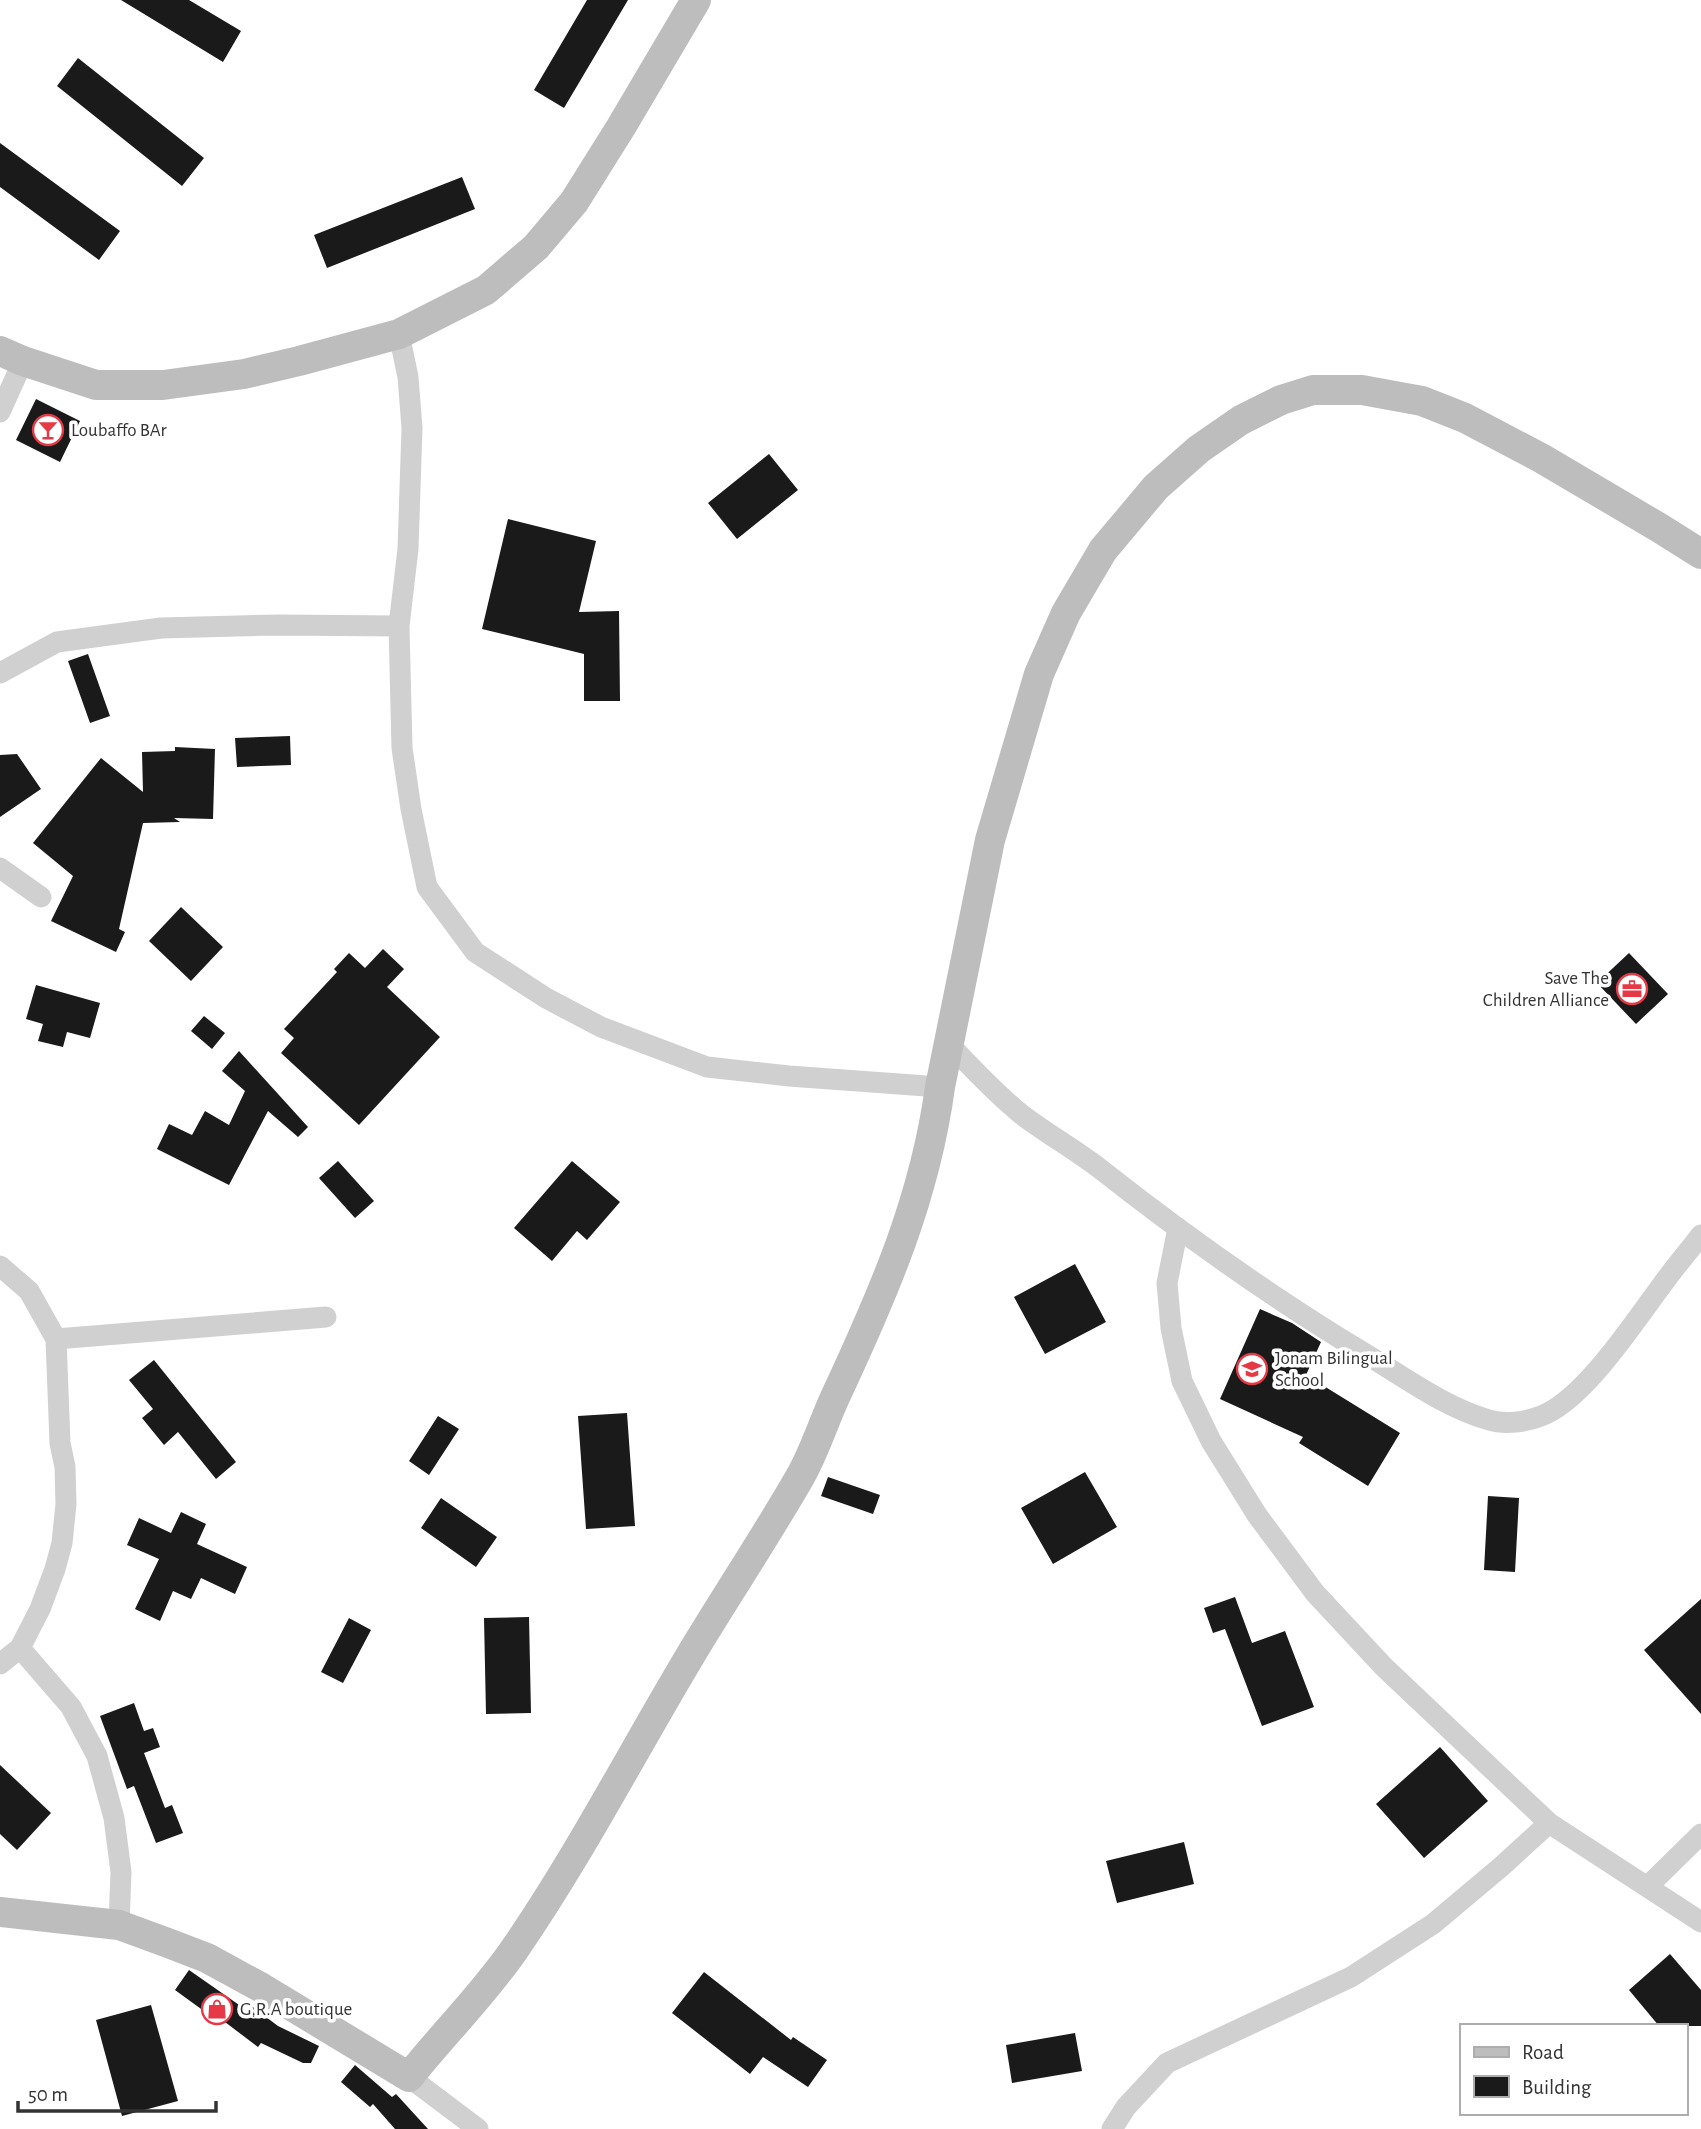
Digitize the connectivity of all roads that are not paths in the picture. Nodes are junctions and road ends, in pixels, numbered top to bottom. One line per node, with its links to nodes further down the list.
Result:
1 (696, 0): 2 (street)
2 (399, 334): 3 (street); 6 (street)
3 (11, 356): 4 (street)
4 (0, 412)
5 (1701, 554): 10 (street)
6 (400, 626): 7 (street); 11 (street)
7 (0, 673)
8 (0, 868): 9 (street)
9 (41, 897)
10 (949, 1044): 11 (street); 12 (street)
11 (940, 1087): 25 (street)
12 (1178, 1228): 13 (street); 19 (street)
13 (1701, 1235)
14 (0, 1266): 16 (street)
15 (326, 1317): 16 (street)
16 (56, 1339): 17 (street)
17 (20, 1648): 18 (street); 24 (street)
18 (0, 1664)
19 (1549, 1823): 21 (street); 27 (street)
20 (1701, 1834): 21 (street)
21 (1647, 1887): 23 (street)
22 (0, 1912): 24 (street)
23 (1701, 1922)
24 (119, 1925): 25 (street)
25 (410, 2077): 26 (street)
26 (478, 2129)
27 (1112, 2129)

